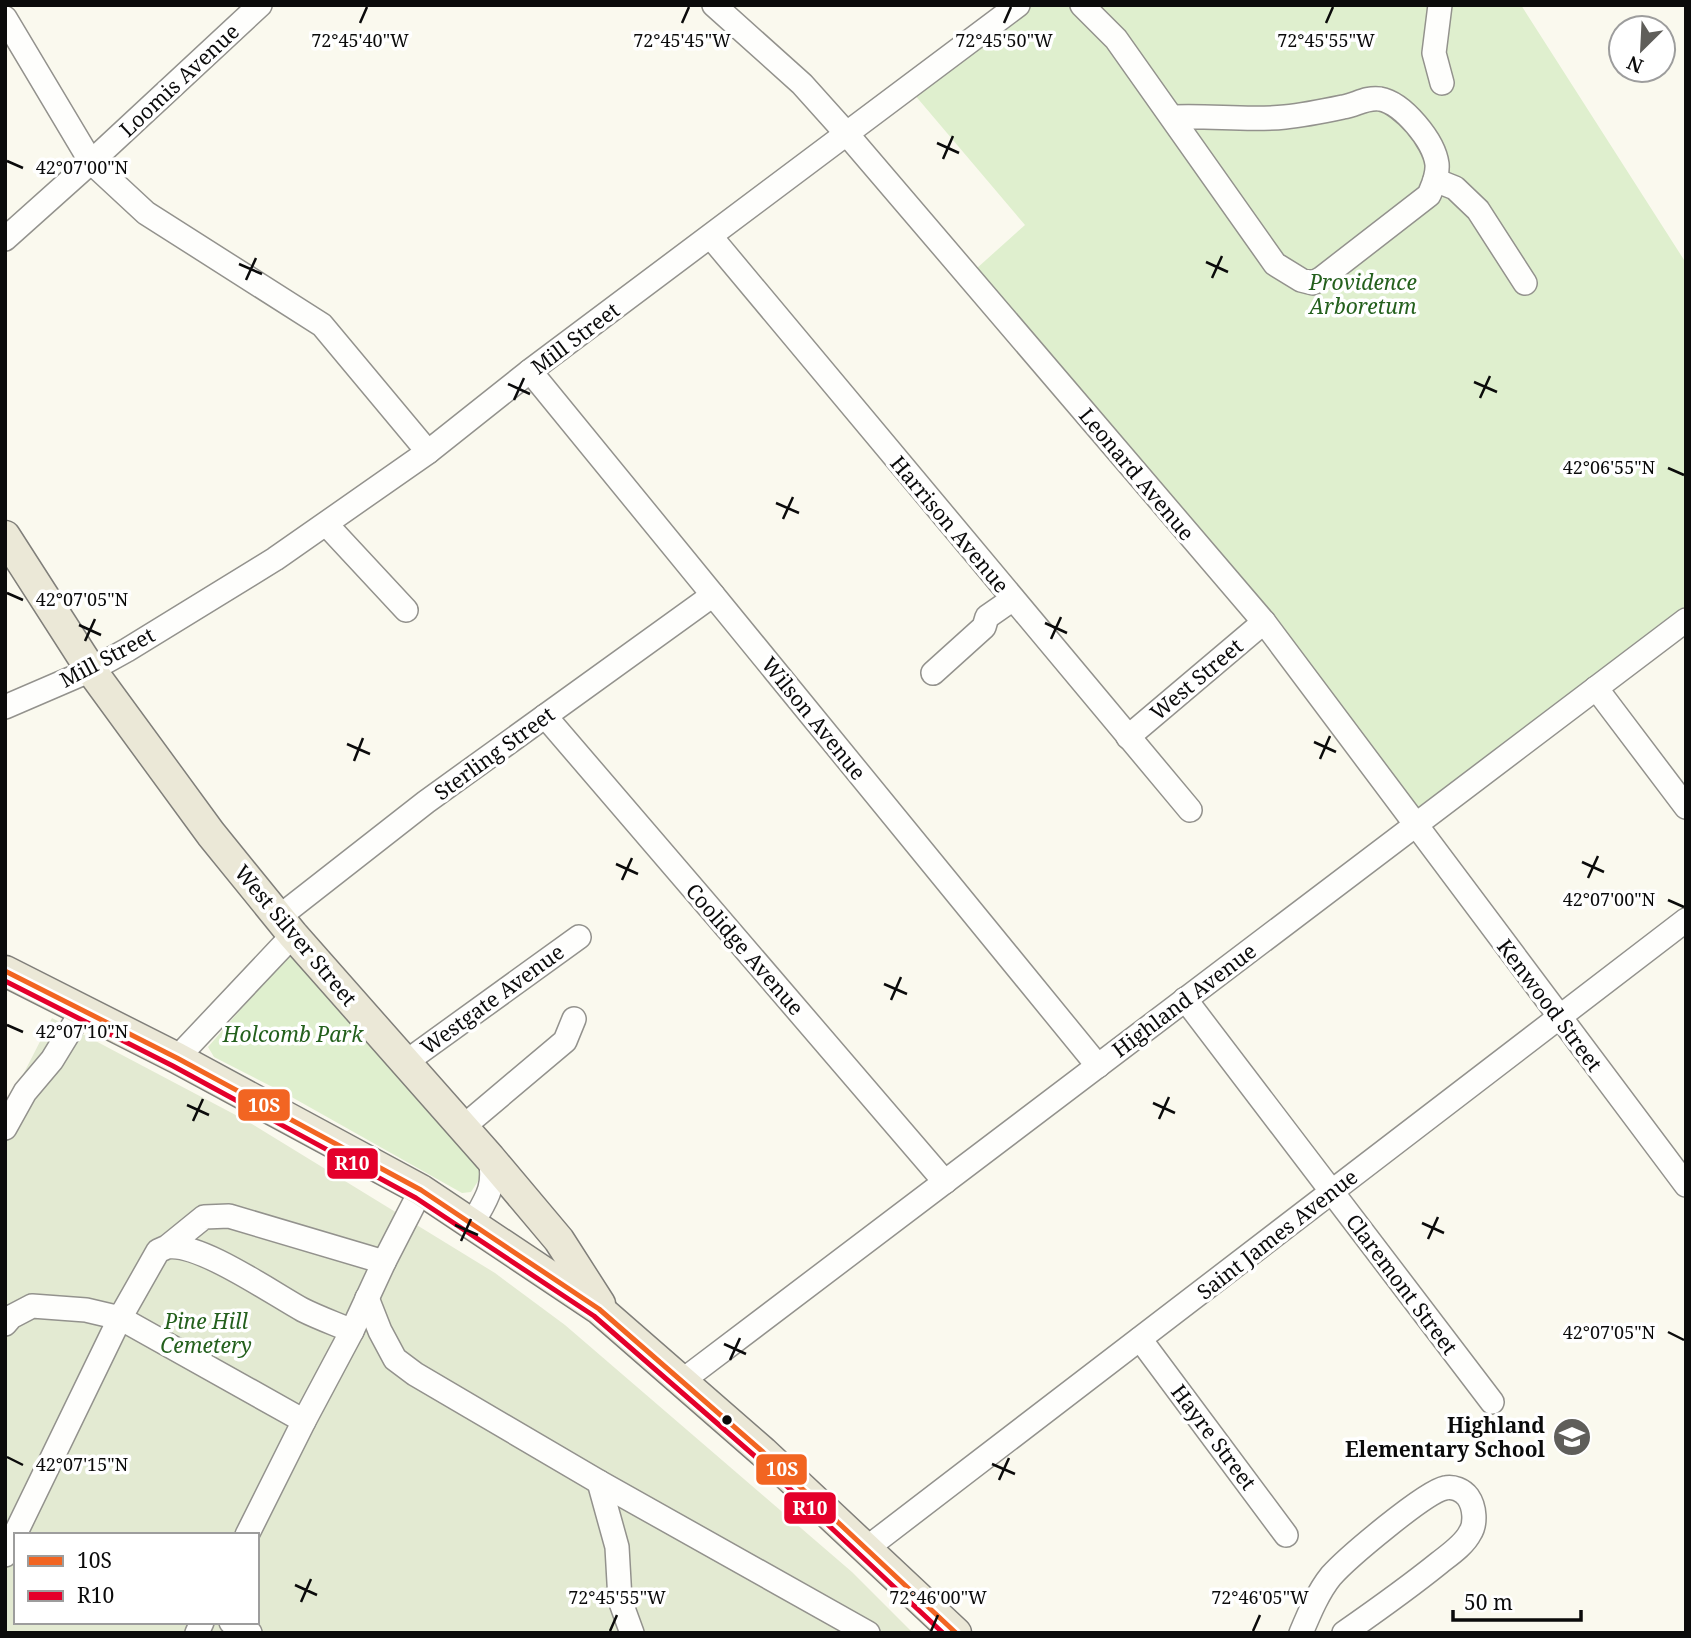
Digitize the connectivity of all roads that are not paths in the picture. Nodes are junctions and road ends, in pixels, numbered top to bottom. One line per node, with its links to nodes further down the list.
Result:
1 (260, 5): 10 (street, Loomis Avenue)
2 (714, 5): 9 (street, Leonard Avenue)
3 (1018, 5): 9 (street, Mill Street)
4 (1082, 5): 8 (street)
5 (1440, 5): 7 (street)
6 (5, 18): 10 (street)
7 (1442, 83)
8 (1173, 117): 11 (street); 11 (street)
9 (846, 133): 12 (street, Mill Street); 23 (street, Leonard Avenue)
10 (91, 162): 13 (street, Loomis Avenue); 16 (street)
11 (1435, 180): 14 (street)
12 (711, 237): 15 (street, Mill Street); 20 (street, Harrison Avenue)
13 (5, 239)
14 (1525, 283)
15 (530, 371): 16 (street, Mill Street); 19 (street, Wilson Avenue)
16 (428, 452): 17 (street, Mill Street)
17 (326, 524): 21 (street); 24 (street, Mill Street)
18 (5, 536): 24 (main road, West Silver Street)
19 (713, 595): 28 (street, Sterling Street); 43 (street, Wilson Avenue)
20 (1013, 599): 25 (street); 29 (street, Harrison Avenue)
21 (406, 610)
22 (1686, 620): 26 (street, Highland Avenue)
23 (1264, 622): 29 (street, West Street); 32 (street, Leonard Avenue)
24 (91, 670): 27 (street, Mill Street); 34 (main road, West Silver Street)
25 (933, 673)
26 (1596, 688): 30 (street); 32 (street, Highland Avenue)
27 (5, 707)
28 (545, 716): 34 (street, Sterling Street); 47 (street, Coolidge Avenue)
29 (1129, 737): 31 (street, Harrison Avenue)
30 (1686, 807)
31 (1189, 810)
32 (1415, 825): 37 (street, Highland Avenue); 39 (street, Kenwood Street)
33 (1686, 920): 39 (street, Saint James Avenue)
34 (286, 926): 41 (street, Sterling Street); 42 (main road, West Silver Street)
35 (579, 937): 42 (street, Westgate Avenue)
36 (5, 971): 38 (main road)
37 (1185, 999): 43 (street, Highland Avenue); 50 (street, Claremont Street)
38 (82, 1011): 41 (main road); 45 (street)
39 (1559, 1017): 48 (street, Kenwood Street); 50 (street, Saint James Avenue)
40 (574, 1019): 44 (street)
41 (177, 1058): 49 (main road)
42 (406, 1062): 44 (main road, West Silver Street)
43 (1098, 1066): 47 (street, Highland Avenue)
44 (463, 1127): 46 (main road, West Silver Street)
45 (5, 1128)
46 (490, 1158): 51 (street); 55 (main road, West Silver Street)
47 (945, 1182): 60 (street, Highland Avenue)
48 (1686, 1185)
49 (421, 1190): 51 (main road); 53 (street)
50 (1332, 1192): 59 (street, Saint James Avenue); 61 (street, Claremont Street)
51 (472, 1224): 55 (main road)
52 (167, 1247): 53 (street); 56 (street); 58 (street)
53 (384, 1262): 54 (street)
54 (367, 1298): 58 (street); 63 (street)
55 (608, 1316): 60 (main road)
56 (120, 1318): 57 (street); 62 (street); 64 (street)
57 (5, 1324)
58 (352, 1331): 62 (street)
59 (1140, 1339): 66 (street, Hayre Street); 68 (street, Saint James Avenue)
60 (682, 1381): 68 (main road)
61 (1492, 1402)
62 (304, 1421): 65 (street)
63 (599, 1482): 72 (street); 73 (street)
64 (16, 1533)
65 (248, 1533)
66 (1286, 1535)
67 (14, 1536): 69 (street)
68 (867, 1548): 74 (main road)
69 (5, 1555)
70 (234, 1624): 71 (street)
71 (250, 1633)
72 (632, 1633)
73 (868, 1633)
74 (956, 1633)
75 (1301, 1633): 76 (street)
76 (1344, 1633)

